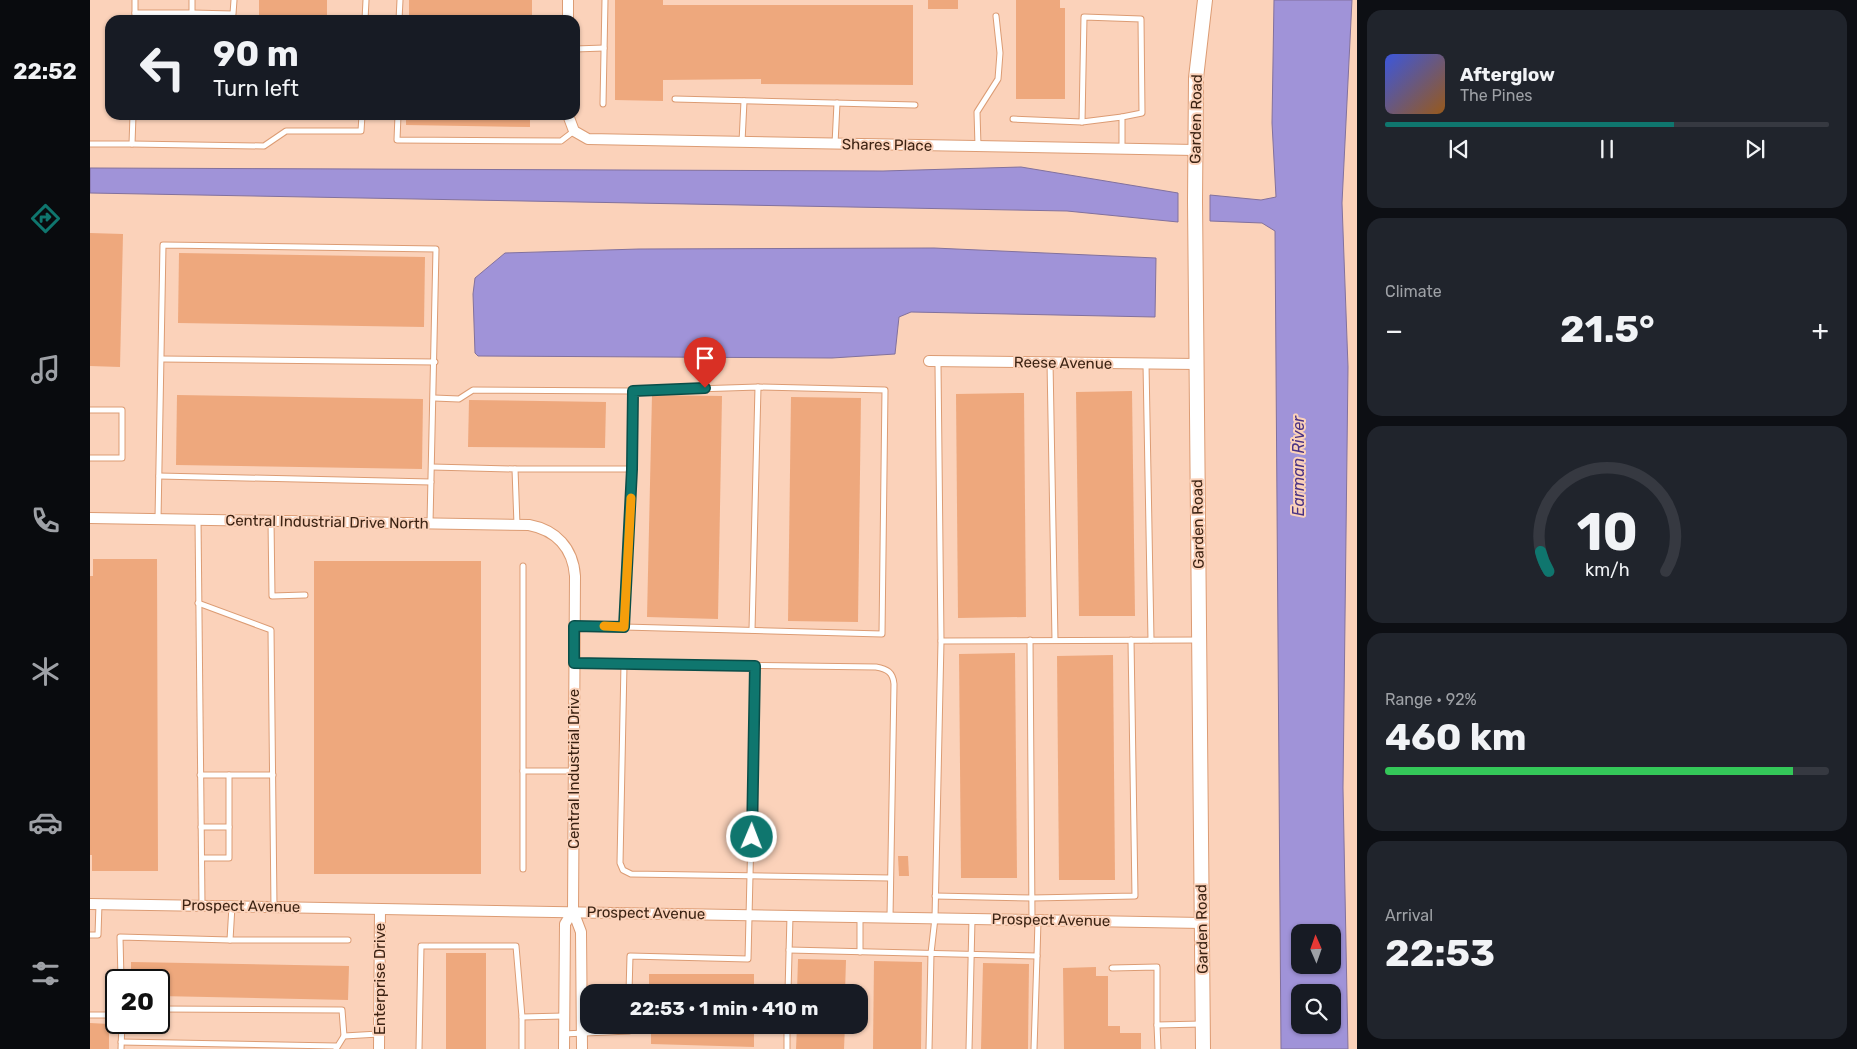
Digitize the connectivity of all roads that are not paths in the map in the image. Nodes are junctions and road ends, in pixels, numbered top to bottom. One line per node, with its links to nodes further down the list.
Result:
1 (135, 0): 9 (lane)
2 (192, 0): 10 (lane)
3 (234, 0): 10 (lane)
4 (366, 0): 11 (lane)
5 (400, 0): 12 (lane)
6 (568, 0): 13 (street)
7 (606, 0): 16 (lane)
8 (1204, 0): 36 (street, Garden Road)
9 (135, 13): 10 (lane)
10 (192, 13)
11 (365, 15)
12 (399, 15)
13 (568, 15)
14 (996, 16): 34 (lane)
15 (580, 48): 16 (lane)
16 (604, 48): 20 (lane)
17 (675, 100): 18 (lane)
18 (744, 101): 19 (lane); 30 (lane)
19 (837, 103): 21 (lane); 33 (lane)
20 (603, 104)
21 (915, 105)
22 (1122, 117): 28 (lane); 28 (lane); 35 (lane)
23 (1013, 119): 28 (lane)
24 (133, 120): 32 (lane)
25 (362, 120): 32 (lane)
26 (398, 120): 29 (lane)
27 (570, 120): 29 (street)
28 (1082, 122)
29 (577, 134): 30 (street, Shares Place)
30 (742, 142): 33 (street, Shares Place)
31 (90, 144): 32 (lane)
32 (132, 144)
33 (835, 144): 34 (street, Shares Place)
34 (978, 146): 35 (street, Shares Place)
35 (1122, 149): 36 (street, Shares Place)
36 (1196, 150): 43 (street, Garden Road)
37 (162, 359): 40 (lane); 40 (lane); 52 (lane)
38 (929, 361): 39 (street, Reese Avenue)
39 (942, 361): 41 (street, Reese Avenue); 72 (lane)
40 (435, 362): 46 (lane)
41 (1050, 362): 42 (street, Reese Avenue); 68 (lane)
42 (1146, 364): 43 (street, Reese Avenue); 70 (lane)
43 (1196, 364): 71 (street, Garden Road)
44 (758, 387): 45 (lane); 66 (lane); 66 (lane)
45 (633, 391): 46 (lane); 51 (lane)
46 (434, 398): 49 (lane)
47 (90, 410): 48 (lane)
48 (90, 458)
49 (432, 467): 50 (lane); 53 (lane)
50 (516, 469): 51 (lane); 59 (lane)
51 (632, 469): 65 (lane)
52 (159, 476): 53 (lane); 55 (lane)
53 (431, 482): 58 (lane)
54 (90, 518): 55 (street, Central Industrial Drive North)
55 (158, 519): 56 (street, Central Industrial Drive North)
56 (198, 520): 57 (street, Central Industrial Drive North); 63 (lane)
57 (271, 521): 58 (street, Central Industrial Drive North); 62 (lane)
58 (430, 524): 59 (street, Central Industrial Drive North)
59 (517, 525): 60 (street, Central Industrial Drive North)
60 (560, 540): 64 (street, Central Industrial Drive)
61 (522, 566): 76 (lane)
62 (305, 595)
63 (198, 603): 78 (lane); 80 (lane)
64 (574, 626): 65 (lane); 73 (street, Central Industrial Drive)
65 (624, 627): 66 (lane)
66 (752, 630)
67 (1030, 640): 68 (lane); 72 (lane); 88 (lane)
68 (1055, 640): 69 (lane)
69 (1131, 640): 70 (lane); 88 (lane)
70 (1151, 640): 71 (lane)
71 (1199, 640): 102 (street, Garden Road)
72 (941, 641): 87 (lane)
73 (574, 663): 74 (lane); 77 (street, Central Industrial Drive)
74 (624, 664): 75 (lane); 85 (lane)
75 (755, 666): 85 (lane); 86 (lane)
76 (523, 770): 77 (lane); 84 (lane)
77 (574, 771): 94 (street, Central Industrial Drive)
78 (200, 775): 79 (lane); 81 (lane)
79 (229, 775): 80 (lane); 82 (lane)
80 (273, 775): 92 (lane)
81 (201, 827): 82 (lane); 83 (lane)
82 (229, 827): 83 (lane)
83 (202, 858): 90 (lane)
84 (523, 869)
85 (751, 874): 86 (lane); 95 (lane)
86 (890, 878): 98 (lane)
87 (935, 896): 88 (lane); 99 (lane)
88 (1032, 898): 101 (lane)
89 (94, 904): 90 (street, Prospect Avenue); 103 (lane)
90 (202, 906): 91 (street, Prospect Avenue)
91 (232, 906): 92 (street, Prospect Avenue); 104 (lane)
92 (274, 907): 93 (street, Prospect Avenue)
93 (380, 909): 94 (street, Prospect Avenue); 125 (street, Enterprise Drive)
94 (573, 911): 95 (street, Prospect Avenue); 113 (street, Central Industrial Drive); 119 (street, Central Industrial Drive)
95 (749, 915): 96 (street, Prospect Avenue); 114 (lane)
96 (790, 916): 97 (street, Prospect Avenue); 106 (lane)
97 (860, 917): 98 (street, Prospect Avenue); 107 (lane)
98 (890, 918): 99 (street, Prospect Avenue)
99 (935, 918): 100 (street, Prospect Avenue); 108 (lane)
100 (972, 919): 101 (street, Prospect Avenue); 109 (lane)
101 (1035, 920): 102 (street, Prospect Avenue); 110 (lane)
102 (1202, 923): 121 (street, Garden Road)
103 (90, 936)
104 (230, 940): 105 (lane); 112 (lane)
105 (348, 940)
106 (789, 950): 107 (lane); 115 (lane)
107 (860, 952): 108 (lane)
108 (932, 953): 109 (lane); 139 (lane)
109 (971, 954): 110 (lane); 140 (lane)
110 (1037, 956): 141 (lane)
111 (1112, 968): 122 (lane)
112 (121, 969)
113 (582, 984)
114 (629, 984)
115 (788, 984)
116 (170, 1009): 129 (lane)
117 (90, 1015): 118 (lane)
118 (105, 1015)
119 (564, 1016): 120 (lane); 126 (street, Central Industrial Drive)
120 (522, 1017): 134 (lane); 135 (lane)
121 (1203, 1024): 122 (lane); 143 (street, Garden Road)
122 (1157, 1025): 142 (lane)
123 (580, 1033): 126 (lane)
124 (121, 1034): 130 (lane)
125 (379, 1034): 129 (lane); 133 (street, Enterprise Drive)
126 (563, 1034): 136 (street, Central Industrial Drive)
127 (582, 1034): 137 (street, Central Industrial Drive)
128 (788, 1034): 138 (lane)
129 (344, 1036): 131 (lane)
130 (121, 1042): 131 (lane); 132 (lane)
131 (336, 1047)
132 (121, 1049)
133 (379, 1049)
134 (419, 1049)
135 (522, 1049)
136 (564, 1049)
137 (582, 1049)
138 (787, 1049)
139 (929, 1049)
140 (969, 1049)
141 (1034, 1049)
142 (1158, 1049)
143 (1203, 1049)

